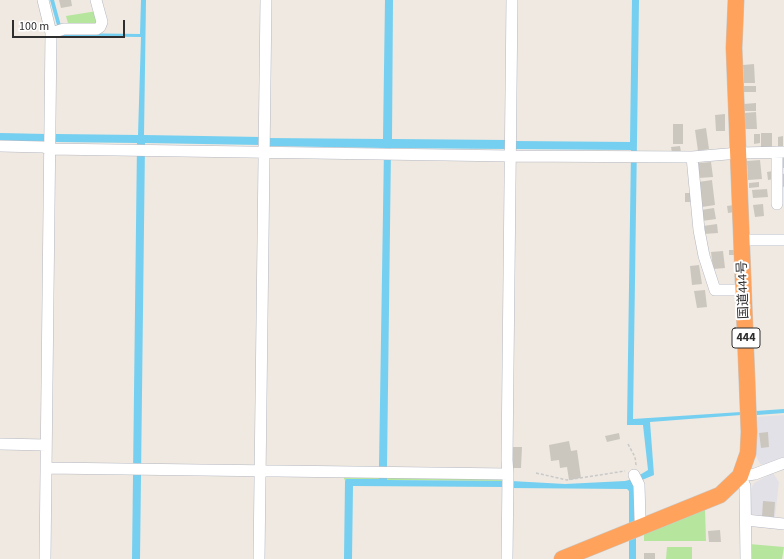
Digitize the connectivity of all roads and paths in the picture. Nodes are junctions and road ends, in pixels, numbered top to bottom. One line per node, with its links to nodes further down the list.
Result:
1 (43, 0): 6 (street)
2 (96, 0): 6 (street)
3 (266, 0): 9 (street)
4 (512, 0): 12 (street)
5 (736, 0): 11 (highway, 国道444号 / 444)
6 (57, 31): 8 (street)
7 (0, 146): 8 (street)
8 (50, 149): 9 (street); 20 (street)
9 (264, 152): 12 (street); 23 (street)
10 (780, 152): 11 (street); 14 (street)
11 (739, 153): 13 (street); 15 (highway, 国道444号 / 444)
12 (510, 156): 13 (street); 25 (street)
13 (692, 157): 17 (street)
14 (777, 204)
15 (742, 240): 16 (street); 17 (highway, 国道444号 / 444)
16 (784, 240)
17 (744, 290): 27 (highway, 国道444号 / 444)
18 (0, 444): 20 (street)
19 (628, 444): 26 (path)
20 (46, 445): 22 (street)
21 (784, 463): 27 (street)
22 (47, 468): 23 (street); 31 (street)
23 (260, 471): 25 (street); 32 (street)
24 (536, 473): 26 (path)
25 (508, 474): 33 (street)
26 (635, 476): 30 (street)
27 (740, 476): 28 (street); 30 (highway, 国道444号 / 444)
28 (746, 520): 29 (street); 35 (street)
29 (784, 524)
30 (642, 526): 34 (highway, 国道444号 / 444)
31 (45, 559)
32 (259, 559)
33 (507, 559)
34 (562, 559)
35 (746, 559)

